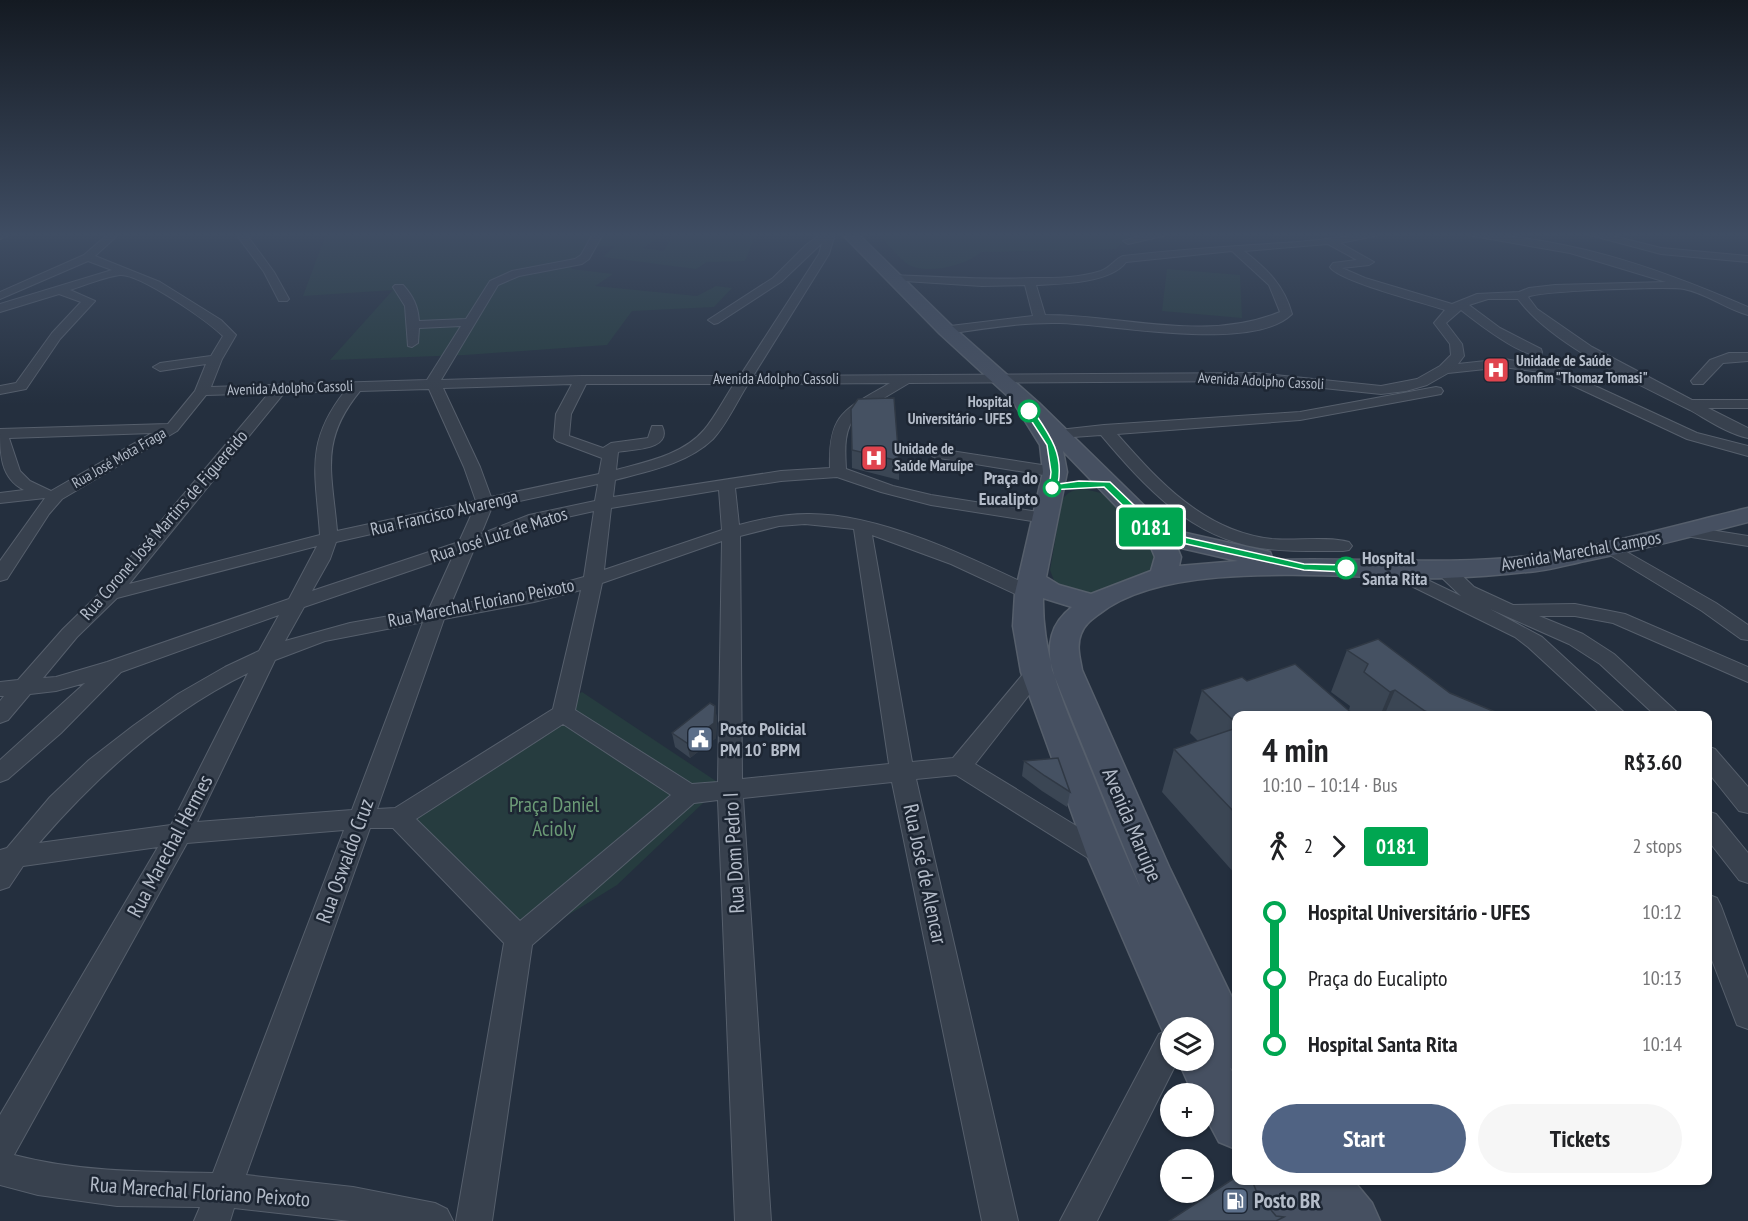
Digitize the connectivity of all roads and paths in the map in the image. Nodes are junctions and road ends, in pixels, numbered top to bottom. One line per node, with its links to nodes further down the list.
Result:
1 (57, 291): 19 (street)
2 (63, 291): 40 (street)
3 (167, 291): 29 (street, Rua José Mota Fraga)
4 (280, 291): 16 (street)
5 (402, 291): 24 (street)
6 (487, 291): 23 (street)
7 (760, 291): 22 (street)
8 (800, 291): 32 (street, Rua Francisco Alvarenga)
9 (906, 291): 25 (main road)
10 (1032, 291): 21 (street)
11 (1279, 291): 21 (street)
12 (1400, 291): 18 (street)
13 (1529, 291): 15 (street)
14 (1698, 291): 17 (street)
15 (1521, 296): 18 (street); 44 (street)
16 (283, 299)
17 (1741, 304): 20 (street)
18 (1458, 307): 27 (street); 31 (street)
19 (0, 308)
20 (1708, 308)
21 (1040, 319): 25 (street)
22 (714, 320)
23 (470, 322): 24 (street); 37 (street)
24 (413, 325): 26 (street)
25 (946, 330): 34 (main road)
26 (412, 343)
27 (1536, 352)
28 (1748, 357): 36 (street)
29 (215, 359): 30 (street); 41 (street, Rua José Mota Fraga)
30 (160, 367)
31 (1445, 369): 34 (street, Avenida Adolpho Cassoli); 52 (street)
32 (743, 379): 33 (street, Avenida Adolpho Cassoli); 35 (street, Avenida Adolpho Cassoli); 56 (street, Rua Francisco Alvarenga)
33 (907, 379): 34 (street, Avenida Adolpho Cassoli); 55 (street)
34 (1001, 379): 43 (main road)
35 (582, 380): 37 (street, Avenida Adolpho Cassoli); 54 (street)
36 (1698, 381)
37 (433, 382): 38 (street, Avenida Adolpho Cassoli); 62 (street)
38 (356, 386): 39 (street, Avenida Adolpho Cassoli); 70 (street)
39 (281, 388): 41 (street, Avenida Adolpho Cassoli); 84 (street, Rua Coronel José Martins de Figuereido)
40 (0, 390)
41 (202, 391): 46 (street, Rua José Mota Fraga)
42 (1436, 391): 48 (street)
43 (1019, 395): 50 (main road); 57 (main road)
44 (1692, 404): 45 (street); 51 (street)
45 (1748, 404)
46 (172, 428): 49 (street); 60 (street, Rua José Mota Fraga)
47 (657, 429): 54 (street)
48 (1104, 429): 50 (street); 74 (street)
49 (1, 433): 60 (street)
50 (1059, 434): 59 (main road)
51 (1748, 434)
52 (1748, 451)
53 (938, 454): 57 (street)
54 (609, 455): 56 (street)
55 (837, 472): 58 (street, Rua José Luiz de Matos); 65 (street, Rua José Luiz de Matos)
56 (607, 477): 62 (street, Rua Francisco Alvarenga); 63 (street)
57 (1065, 482): 59 (main road); 65 (main road)
58 (727, 484): 63 (street, Rua José Luiz de Matos); 68 (street, Rua Dom Pedro I)
59 (1107, 484): 69 (main road)
60 (48, 494): 61 (street); 71 (street, Rua José Mota Fraga)
61 (0, 498)
62 (484, 504): 70 (street, Rua Francisco Alvarenga); 73 (street, Rua Oswaldo Cruz)
63 (603, 504): 73 (street, Rua José Luiz de Matos); 82 (street)
64 (1748, 515): 67 (main road, Avenida Marechal Campos)
65 (1045, 518): 83 (main road)
66 (862, 525): 68 (street, Rua Marechal Floriano Peixoto); 83 (street, Rua Marechal Floriano Peixoto); 104 (street, Rua José de Alencar)
67 (1685, 531): 72 (street); 75 (main road, Avenida Marechal Campos)
68 (731, 533): 82 (street, Rua Marechal Floriano Peixoto); 106 (street, Rua Dom Pedro I)
69 (1159, 535): 77 (main road, Avenida Marechal Campos); 81 (main road)
70 (329, 538): 84 (street, Rua Francisco Alvarenga); 85 (street, Rua Marechal Hermes)
71 (23, 539): 76 (street); 80 (street, Rua José Mota Fraga)
72 (1748, 541)
73 (468, 544): 85 (street, Rua José Luiz de Matos); 87 (street, Rua Oswaldo Cruz)
74 (1343, 546)
75 (1619, 546): 79 (main road, Avenida Marechal Campos); 89 (street); 92 (street)
76 (0, 548)
77 (1304, 567): 78 (main road, Avenida Marechal Campos); 81 (main road, Avenida Marechal Campos)
78 (1394, 570): 79 (main road, Avenida Marechal Campos); 88 (street)
79 (1445, 570): 88 (street)
80 (0, 575)
81 (1164, 576): 86 (main road)
82 (592, 580): 87 (street, Rua Marechal Floriano Peixoto); 100 (street)
83 (1030, 586): 86 (main road); 95 (main road, Avenida Maruípe)
84 (110, 594): 97 (street, Rua Coronel José Martins de Figuereido)
85 (295, 604): 93 (street, Rua Marechal Hermes); 94 (street, Rua José Luiz de Matos)
86 (1094, 604): 120 (main road, Avenida Maruípe)
87 (436, 615): 93 (street, Rua Marechal Floriano Peixoto); 110 (street, Rua Oswaldo Cruz)
88 (1505, 616): 90 (street); 91 (street); 96 (street)
89 (1748, 620)
90 (1541, 623): 91 (street); 99 (street)
91 (1522, 633): 98 (street)
92 (1748, 634)
93 (267, 653): 112 (street, Rua Marechal Hermes); 114 (street, Rua Marechal Floriano Peixoto)
94 (114, 667): 97 (street, Rua José Luiz de Matos); 105 (street)
95 (1036, 672): 103 (street); 113 (main road, Avenida Maruípe)
96 (1748, 675)
97 (10, 689): 101 (street, Rua Coronel José Martins de Figuereido)
98 (1611, 711)
99 (1664, 711)
100 (563, 713): 107 (street); 109 (street)
101 (0, 715)
102 (1712, 761): 108 (street)
103 (960, 766): 104 (street); 113 (street)
104 (902, 771): 106 (street); 132 (street, Rua José de Alencar)
105 (0, 773)
106 (730, 790): 107 (street); 131 (street, Rua Dom Pedro I)
107 (688, 794): 117 (street)
108 (1748, 804)
109 (399, 818): 110 (street); 117 (street)
110 (360, 819): 112 (street); 128 (street, Rua Oswaldo Cruz)
111 (1712, 827): 115 (street)
112 (179, 834): 114 (street); 124 (street, Rua Marechal Hermes)
113 (1107, 858): 119 (main road, Avenida Maruípe)
114 (4, 865)
115 (1747, 870)
116 (1712, 921): 118 (street)
117 (519, 939): 130 (street)
118 (1748, 1015)
119 (1175, 1017)
120 (1232, 1042)
121 (1163, 1071): 133 (street)
122 (1204, 1071): 123 (main road, Avenida Maruípe)
123 (1232, 1118)
124 (0, 1147)
125 (0, 1168): 128 (street, Rua Marechal Floriano Peixoto)
126 (1277, 1185): 134 (main road)
127 (1323, 1185): 135 (main road)
128 (218, 1206): 129 (street, Rua Marechal Floriano Peixoto)
129 (435, 1221)
130 (474, 1221)
131 (753, 1221)
132 (1000, 1221)
133 (1078, 1221)
134 (1306, 1221)
135 (1354, 1221)

